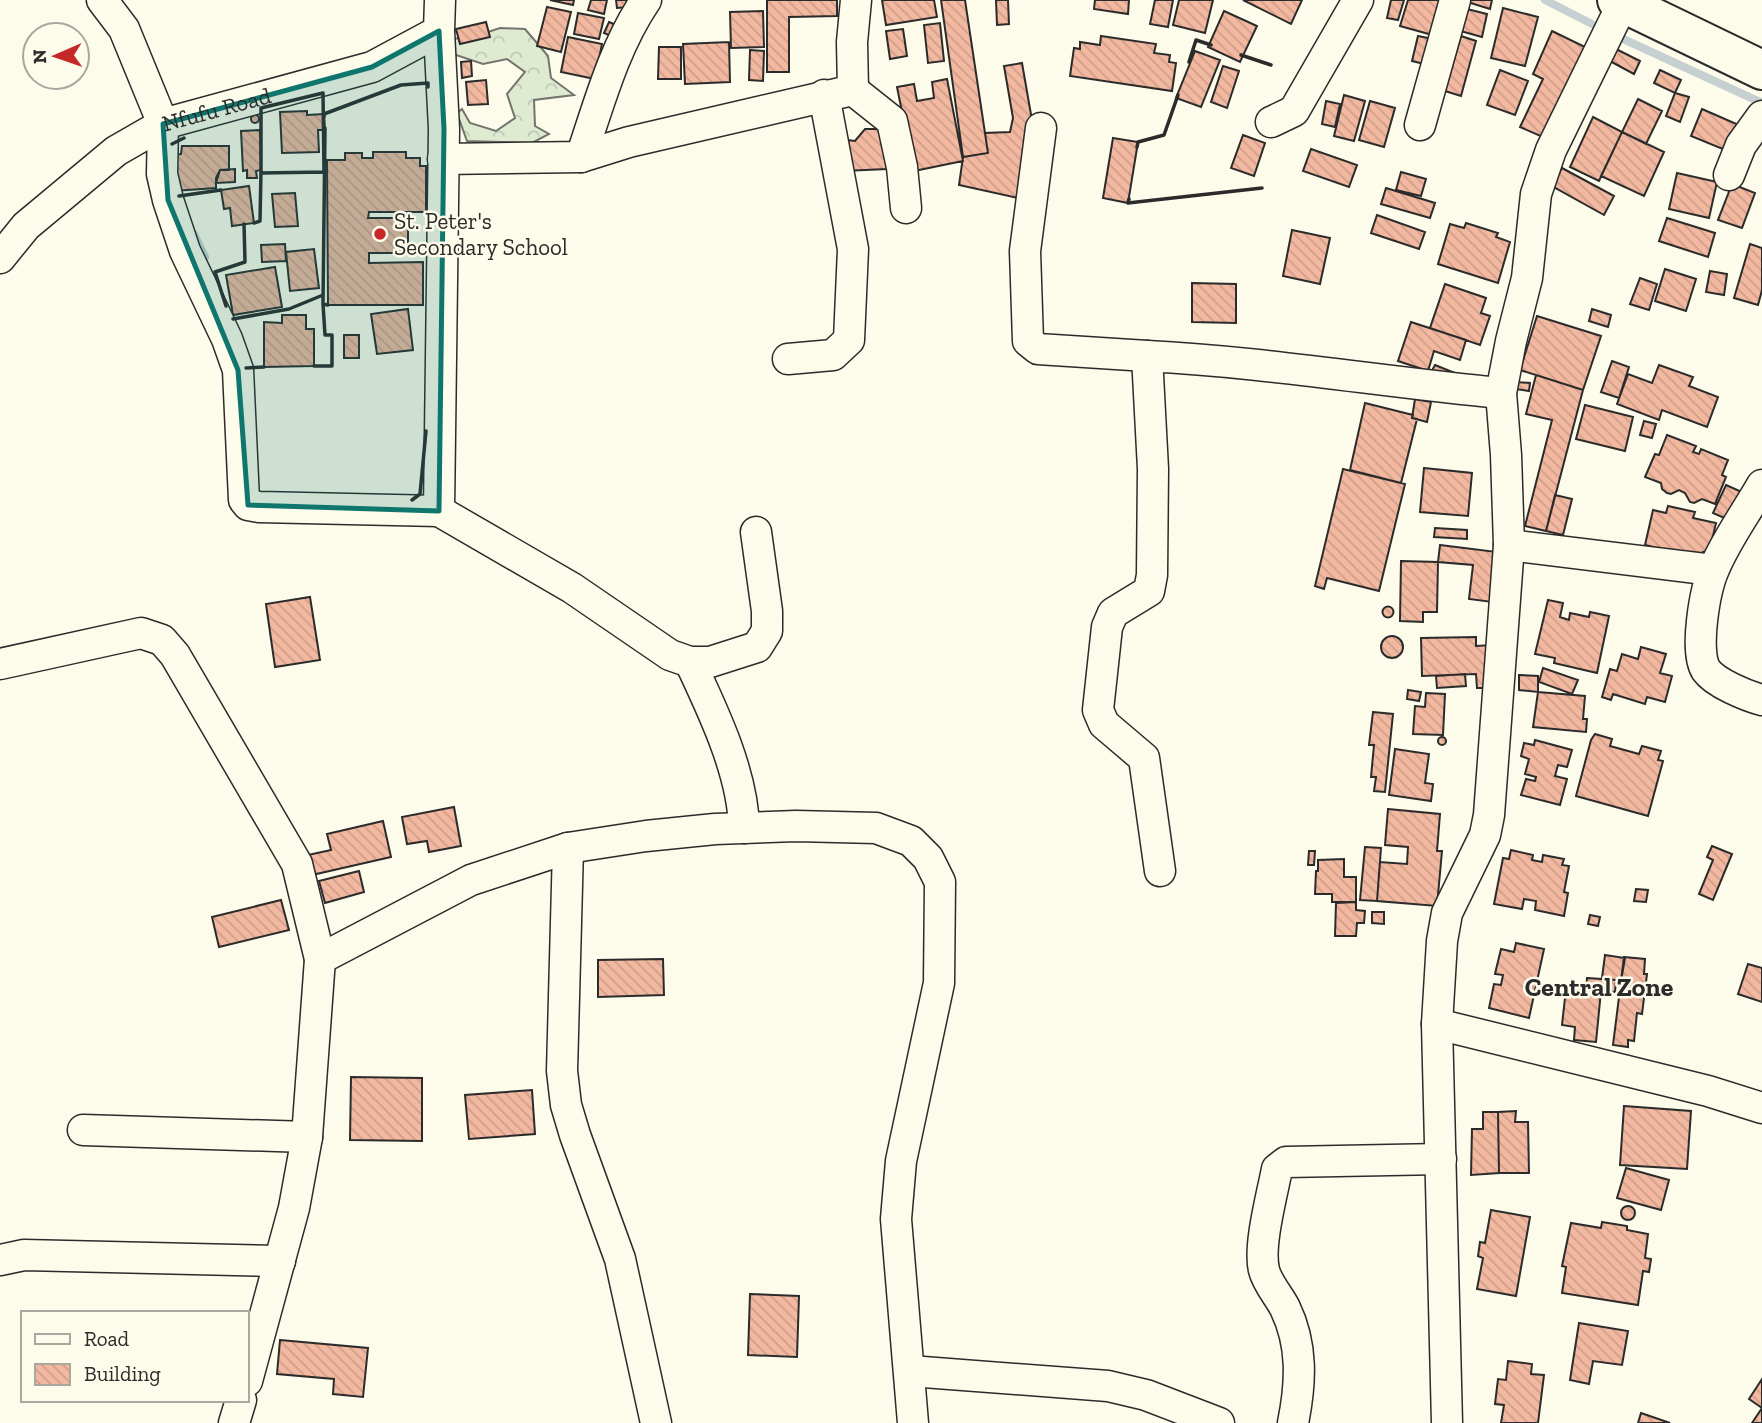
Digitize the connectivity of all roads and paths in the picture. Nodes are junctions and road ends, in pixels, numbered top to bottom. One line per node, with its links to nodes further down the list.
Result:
1 (102, 0): 14 (street)
2 (440, 0): 8 (street)
3 (646, 0): 17 (street)
4 (856, 0): 10 (street)
5 (1358, 0): 13 (street)
6 (1455, 0): 15 (street)
7 (1620, 1): 9 (main road); 24 (street)
8 (439, 31): 14 (street, Nfufu Road); 18 (street)
9 (1762, 70)
10 (853, 90): 11 (street); 20 (street)
11 (824, 95): 17 (street); 23 (street)
12 (1762, 116): 19 (street)
13 (1271, 122)
14 (163, 124): 21 (street, Nfufu Road); 26 (street)
15 (1420, 125)
16 (1041, 128): 22 (street)
17 (581, 158): 18 (street)
18 (443, 159): 26 (street)
19 (1729, 175)
20 (906, 208)
21 (0, 258)
22 (1147, 356): 24 (street); 35 (street)
23 (788, 359)
24 (1502, 393): 28 (street)
25 (1762, 485): 29 (street)
26 (439, 511): 30 (street)
27 (756, 532): 30 (street)
28 (1508, 545): 29 (street); 37 (street)
29 (1713, 570): 32 (street)
30 (690, 662): 33 (street)
31 (0, 664): 36 (street)
32 (1762, 700)
33 (744, 828): 34 (street); 44 (street)
34 (568, 848): 36 (street); 48 (street)
35 (1160, 872)
36 (320, 960): 40 (street)
37 (1437, 1024): 38 (street); 41 (street)
38 (1762, 1108)
39 (83, 1130): 40 (street)
40 (307, 1137): 43 (street)
41 (1441, 1158): 51 (street); 52 (street)
42 (0, 1260): 43 (street)
43 (280, 1261): 45 (street)
44 (910, 1371): 49 (street); 50 (street)
45 (248, 1377)
46 (240, 1402): 47 (street)
47 (234, 1423)
48 (656, 1423)
49 (913, 1423)
50 (1219, 1423)
51 (1293, 1423)
52 (1447, 1423)

